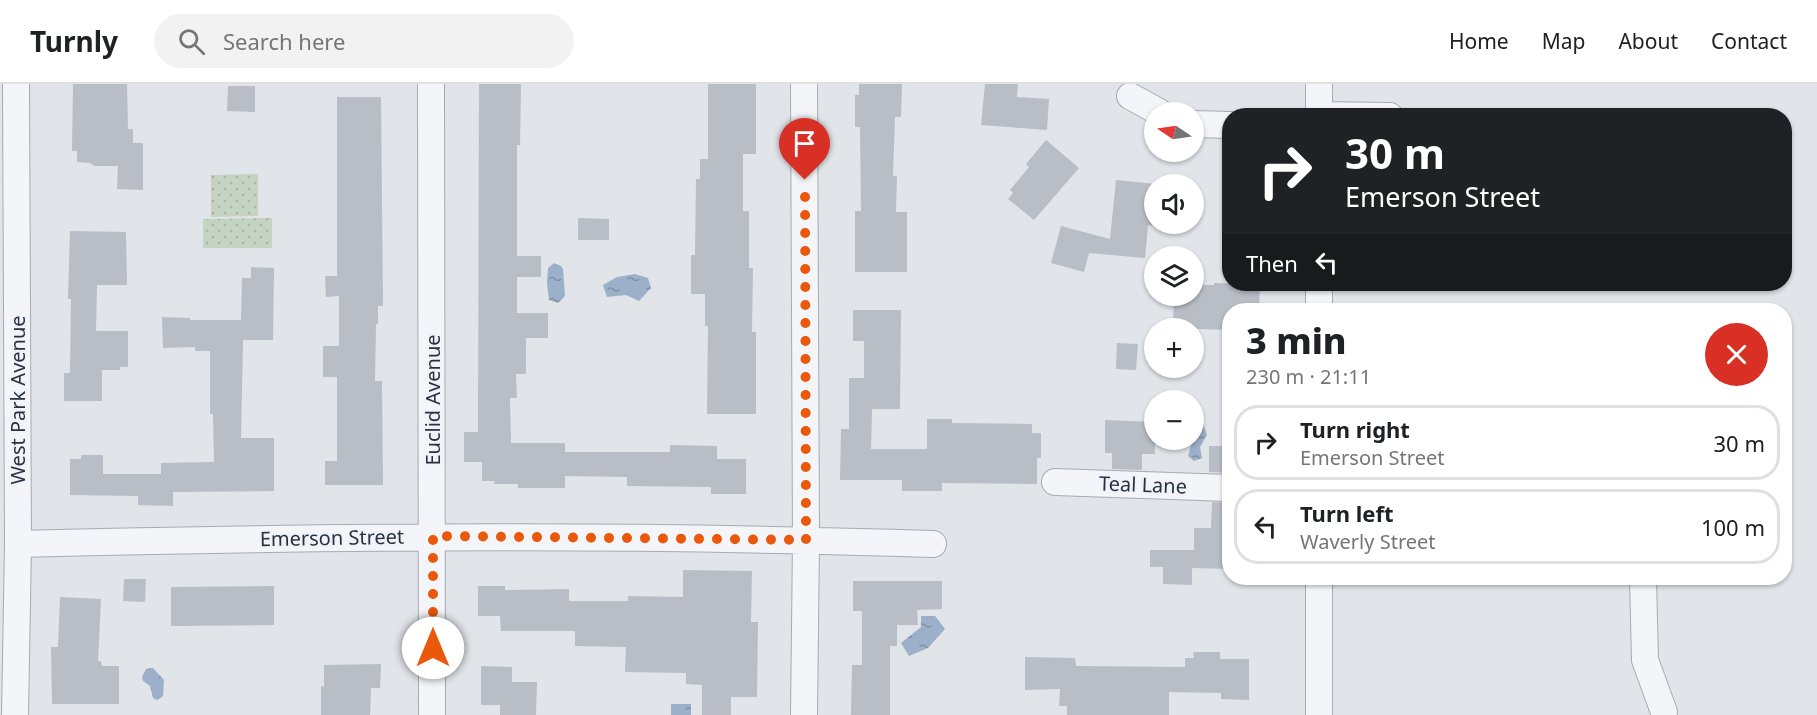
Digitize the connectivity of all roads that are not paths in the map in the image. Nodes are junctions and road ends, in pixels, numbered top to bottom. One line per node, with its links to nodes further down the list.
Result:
1 (16, 84): 14 (street, West Park Avenue)
2 (432, 84): 12 (street, Euclid Avenue)
3 (804, 84): 13 (street)
4 (1319, 84): 7 (street)
5 (1130, 96): 6 (street)
6 (1144, 104)
7 (1319, 108)
8 (1204, 124): 9 (street)
9 (1222, 125)
10 (1055, 482): 11 (street, Teal Lane)
11 (1222, 488)
12 (433, 536): 13 (street, Emerson Street); 14 (street, Emerson Street); 20 (street, Euclid Avenue)
13 (806, 540): 15 (street, Emerson Street); 21 (street)
14 (18, 544): 19 (street, West Park Avenue)
15 (933, 544)
16 (1319, 585): 22 (street)
17 (1643, 585): 18 (street)
18 (1664, 712)
19 (15, 715)
20 (432, 715)
21 (804, 715)
22 (1319, 715)

